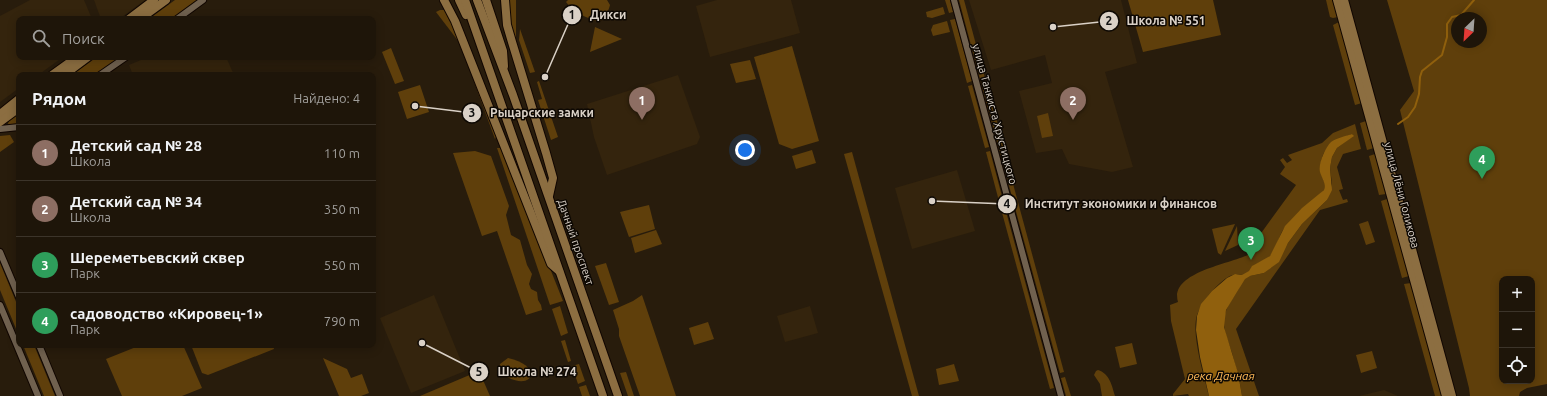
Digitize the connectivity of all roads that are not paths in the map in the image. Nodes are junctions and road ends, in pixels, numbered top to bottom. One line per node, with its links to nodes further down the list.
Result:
1 (154, 0): 13 (main road)
2 (166, 0): 14 (main road)
3 (204, 0): 15 (street)
4 (444, 0): 32 (main road)
5 (459, 0): 16 (main road)
6 (465, 0): 16 (main road)
7 (477, 0): 23 (main road, Дачный проспект)
8 (486, 0): 23 (main road)
9 (505, 0): 30 (main road)
10 (954, 0): 42 (street, улица Танкиста Хрустицкого)
11 (1337, 0): 43 (main road, улица Лёни Голикова)
12 (1344, 0): 44 (main road, улица Лёни Голикова)
13 (133, 16)
14 (144, 16)
15 (181, 16)
16 (476, 33): 32 (main road)
17 (73, 60): 20 (main road)
18 (84, 60): 21 (main road)
19 (122, 60): 22 (street)
20 (56, 72)
21 (68, 72)
22 (104, 72)
23 (504, 72): 30 (main road, Дачный проспект)
24 (16, 102): 26 (main road)
25 (16, 110): 27 (main road)
26 (0, 114)
27 (0, 122)
28 (16, 127): 29 (street)
29 (0, 129)
30 (549, 197): 41 (main road, Дачный проспект)
31 (0, 252): 33 (street)
32 (560, 271): 40 (main road)
33 (16, 290)
34 (0, 305): 35 (street)
35 (16, 343)
36 (18, 348): 38 (street)
37 (40, 348): 39 (street)
38 (38, 396)
39 (60, 396)
40 (603, 396)
41 (618, 396)
42 (1061, 396)
43 (1446, 396)
44 (1452, 396)

